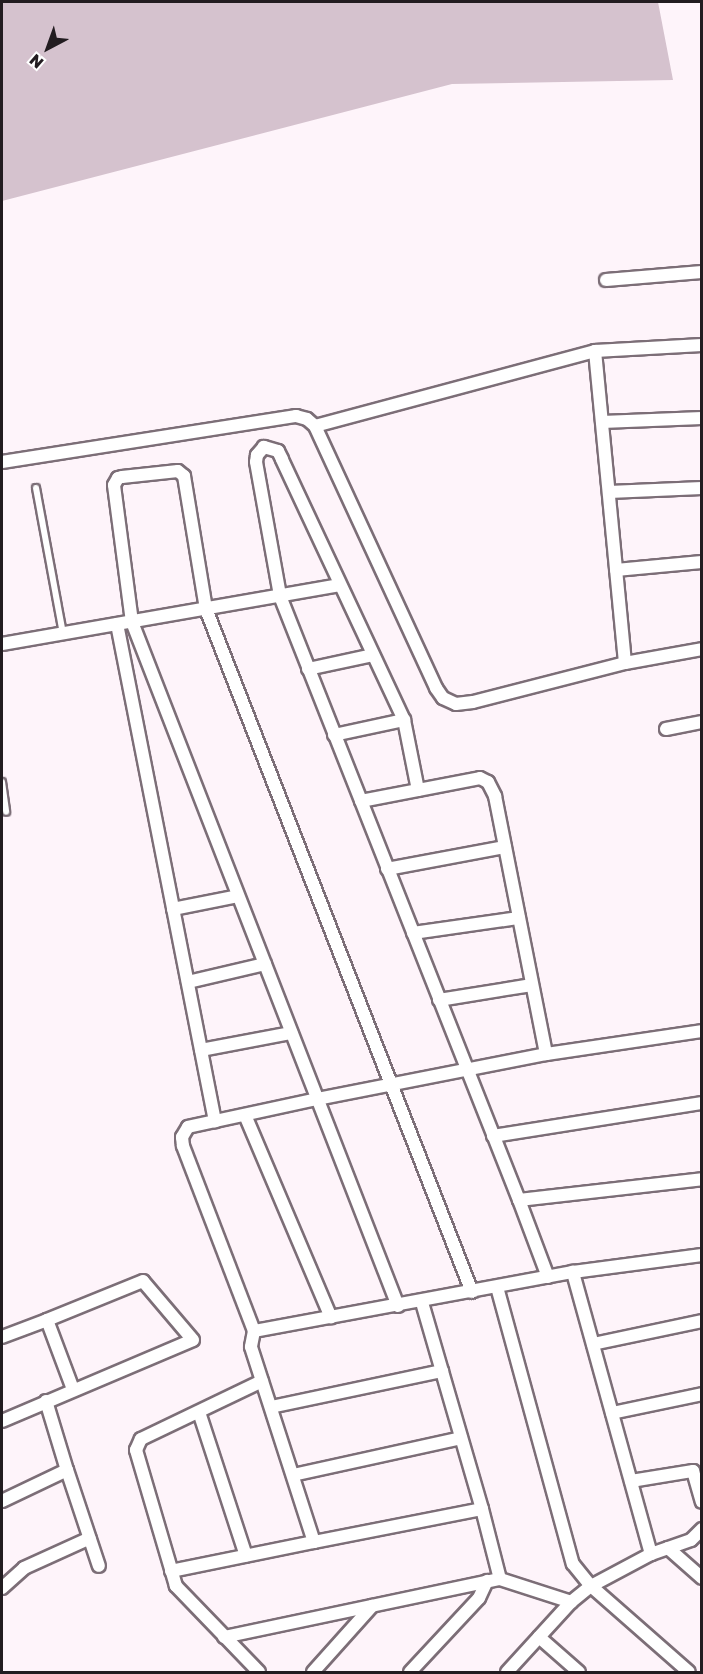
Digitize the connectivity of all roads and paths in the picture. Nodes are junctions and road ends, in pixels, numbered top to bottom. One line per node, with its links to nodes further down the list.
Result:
1 (702, 272): 2 (street)
2 (606, 280)
3 (702, 345): 4 (street)
4 (595, 351): 6 (street); 7 (street)
5 (702, 418): 6 (street)
6 (602, 422): 11 (street)
7 (315, 426): 8 (street); 23 (street)
8 (2, 462)
9 (36, 488): 19 (lane)
10 (702, 488): 11 (street)
11 (609, 492): 13 (street)
12 (702, 562): 13 (street)
13 (616, 570): 23 (street)
14 (340, 585): 15 (street); 15 (street); 22 (street)
15 (279, 596): 16 (street); 24 (street)
16 (206, 609): 17 (street); 17 (street); 48 (street)
17 (132, 622): 18 (street); 35 (street)
18 (117, 624): 19 (street); 36 (street)
19 (64, 634): 20 (street)
20 (2, 644)
21 (702, 650): 23 (street)
22 (373, 655): 24 (street); 25 (street)
23 (625, 663)
24 (308, 669): 28 (street)
25 (404, 720): 28 (street); 30 (street)
26 (702, 722): 27 (street)
27 (666, 729)
28 (334, 735): 31 (street)
29 (2, 782): 32 (lane)
30 (418, 790): 31 (street); 33 (street)
31 (361, 801): 34 (street)
32 (6, 812)
33 (505, 847): 34 (street); 37 (street)
34 (387, 869): 38 (street)
35 (238, 896): 36 (street); 39 (street)
36 (173, 909): 40 (street)
37 (519, 918): 38 (street); 41 (street)
38 (413, 933): 42 (street)
39 (265, 964): 40 (street); 44 (street)
40 (188, 982): 45 (street)
41 (532, 985): 42 (street); 46 (street)
42 (439, 1000): 47 (street)
43 (702, 1031): 46 (street)
44 (291, 1032): 45 (street); 49 (street)
45 (201, 1050): 52 (street)
46 (546, 1054): 47 (street)
47 (467, 1069): 48 (street); 53 (street)
48 (393, 1084): 49 (street); 60 (street)
49 (317, 1099): 51 (street); 62 (street)
50 (702, 1104): 53 (street)
51 (245, 1115): 52 (street); 63 (street)
52 (215, 1121): 66 (street)
53 (493, 1136): 55 (street)
54 (702, 1179): 55 (street)
55 (519, 1200): 58 (street)
56 (702, 1255): 57 (street)
57 (573, 1272): 58 (street); 68 (street)
58 (548, 1277): 59 (street)
59 (497, 1287): 60 (street); 96 (street)
60 (472, 1292): 61 (street)
61 (422, 1302): 62 (street); 69 (street)
62 (398, 1306): 63 (street)
63 (331, 1318): 66 (street)
64 (46, 1320): 67 (street); 71 (street); 71 (street)
65 (702, 1321): 68 (street)
66 (254, 1331): 70 (street)
67 (2, 1337)
68 (593, 1344): 76 (street)
69 (442, 1371): 74 (street); 78 (street)
70 (262, 1381): 74 (street); 75 (street)
71 (74, 1389): 73 (street)
72 (702, 1394): 76 (street)
73 (46, 1401): 77 (street); 79 (street)
74 (271, 1407): 81 (street)
75 (199, 1412): 91 (street); 93 (street)
76 (612, 1413): 82 (street)
77 (2, 1421)
78 (461, 1438): 81 (street); 85 (street)
79 (67, 1470): 83 (street); 87 (street)
80 (697, 1470): 82 (street); 84 (street)
81 (293, 1475): 88 (street)
82 (631, 1481): 90 (street)
83 (2, 1500)
84 (702, 1502)
85 (482, 1509): 88 (street); 95 (street)
86 (702, 1529): 89 (street)
87 (90, 1538): 92 (street); 97 (street)
88 (314, 1542): 91 (street)
89 (668, 1548): 90 (street); 94 (street)
90 (651, 1554): 96 (street)
91 (246, 1556): 93 (street)
92 (99, 1566)
93 (171, 1572): 100 (street)
94 (702, 1578)
95 (494, 1580): 98 (street); 99 (street); 104 (street)
96 (591, 1586): 98 (street); 107 (street)
97 (2, 1588)
98 (571, 1602): 101 (street)
99 (372, 1606): 100 (street); 103 (street)
100 (224, 1637): 102 (street)
101 (539, 1637): 105 (street); 106 (street)
102 (259, 1672)
103 (313, 1672)
104 (410, 1672)
105 (507, 1672)
106 (579, 1672)
107 (689, 1672)

